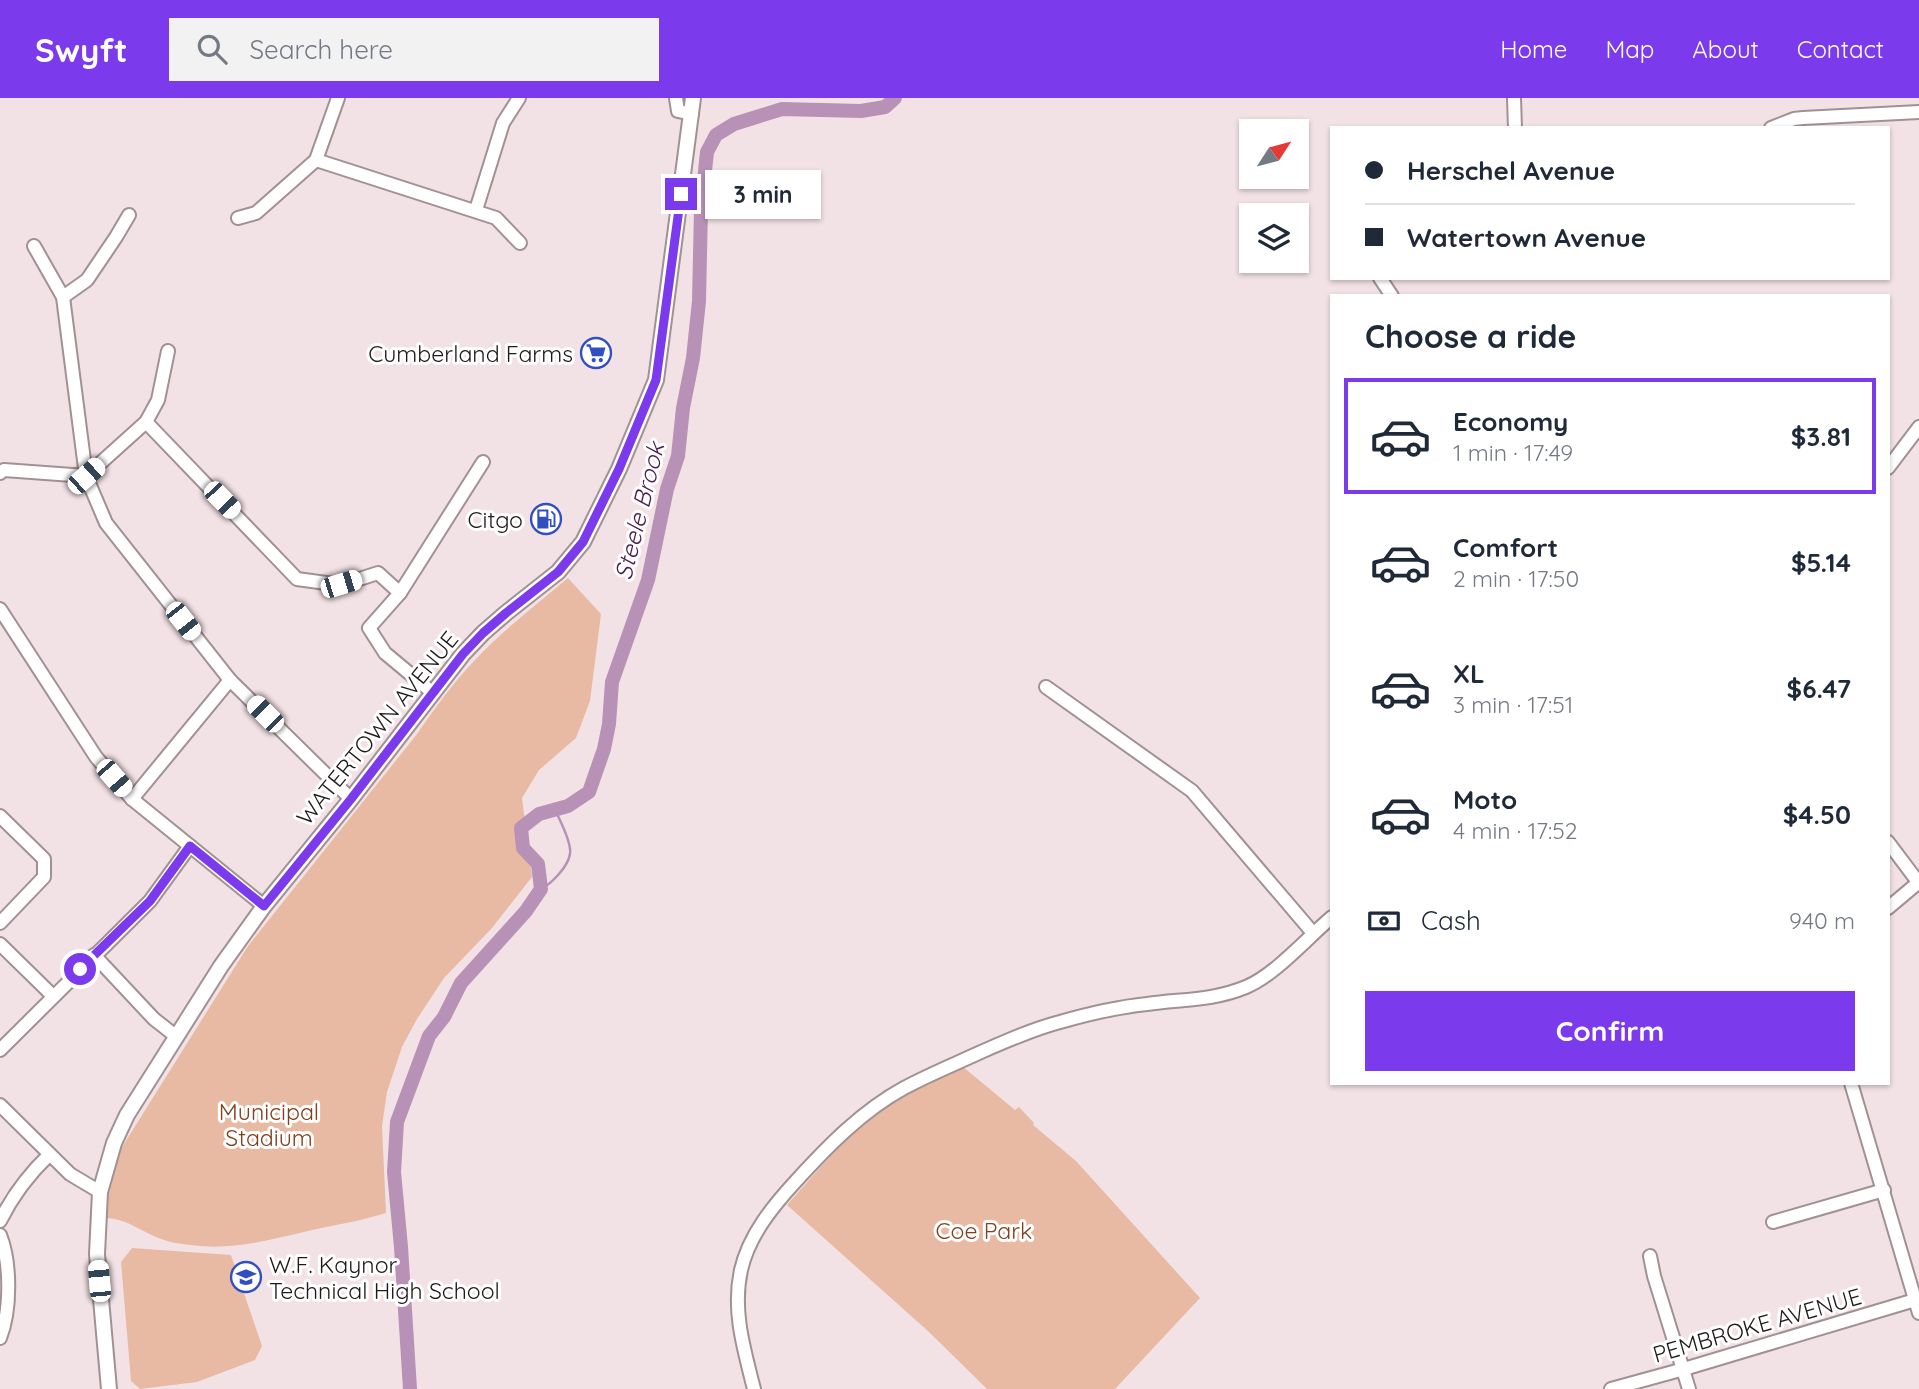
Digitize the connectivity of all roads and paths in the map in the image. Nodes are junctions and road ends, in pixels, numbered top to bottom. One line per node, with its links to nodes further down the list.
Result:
1 (338, 98): 10 (street)
2 (519, 98): 11 (street)
3 (676, 98): 7 (street)
4 (693, 98): 7 (main road, WATERTOWN AVENUE)
5 (1514, 98): 8 (street)
6 (1919, 112): 9 (street)
7 (692, 114): 28 (main road, WATERTOWN AVENUE)
8 (1515, 126)
9 (1776, 126)
10 (316, 160): 11 (street); 13 (street)
11 (476, 210): 14 (street)
12 (129, 215): 16 (street)
13 (238, 218)
14 (520, 243)
15 (34, 246): 16 (street)
16 (62, 297): 23 (street)
17 (168, 351): 18 (street)
18 (146, 422): 23 (street); 24 (street)
19 (1919, 427): 21 (street)
20 (483, 462): 24 (street)
21 (1890, 465)
22 (1, 467): 23 (street)
23 (86, 476): 26 (street)
24 (400, 593): 28 (street)
25 (0, 609): 29 (street)
26 (230, 680): 29 (street); 30 (street)
27 (1046, 687): 39 (street)
28 (433, 692): 30 (main road, WATERTOWN AVENUE)
29 (132, 799): 33 (street)
30 (351, 799): 35 (main road, WATERTOWN AVENUE)
31 (0, 816): 38 (street)
32 (1890, 845): 34 (street)
33 (190, 846): 35 (street); 41 (street)
34 (1918, 882): 36 (street)
35 (264, 906): 43 (main road, WATERTOWN AVENUE)
36 (1890, 906)
37 (1330, 919): 39 (street)
38 (0, 923)
39 (1313, 933): 58 (street)
40 (0, 944): 42 (street)
41 (93, 956): 42 (street); 43 (street)
42 (53, 996): 44 (street)
43 (177, 1037): 49 (main road, WATERTOWN AVENUE)
44 (0, 1050)
45 (1852, 1085): 48 (street)
46 (0, 1105): 47 (street)
47 (49, 1155): 49 (street); 50 (street)
48 (1884, 1190): 51 (street); 54 (street)
49 (100, 1192): 57 (main road, WATERTOWN AVENUE)
50 (0, 1221)
51 (1773, 1222)
52 (0, 1235): 55 (street)
53 (1650, 1256): 56 (street)
54 (1917, 1306): 56 (street, PEMBROKE AVENUE)
55 (0, 1338)
56 (1684, 1369): 59 (street, PEMBROKE AVENUE); 60 (street)
57 (109, 1389)
58 (754, 1389)
59 (1611, 1389)
60 (1689, 1389)

